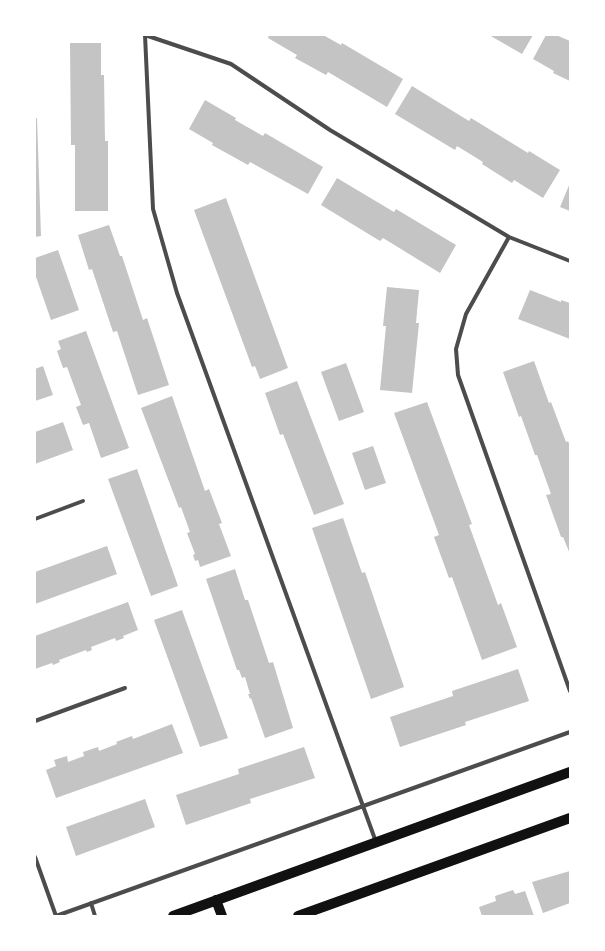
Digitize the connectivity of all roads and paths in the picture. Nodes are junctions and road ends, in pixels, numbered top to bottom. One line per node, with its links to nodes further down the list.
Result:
1 (145, 35): 2 (lane); 11 (lane)
2 (509, 237): 3 (lane); 7 (lane)
3 (570, 262)
4 (83, 501): 5 (lane)
5 (35, 519)
6 (125, 688): 8 (lane)
7 (570, 691)
8 (35, 721)
9 (570, 732): 11 (lane)
10 (570, 772): 13 (main road)
11 (363, 806): 13 (lane); 16 (lane)
12 (570, 818): 21 (main road)
13 (376, 842): 15 (main road)
14 (35, 857): 17 (lane)
15 (216, 900): 19 (main road); 20 (main road)
16 (91, 904): 17 (lane); 18 (lane)
17 (56, 916)
18 (96, 916)
19 (173, 916)
20 (222, 916)
21 (298, 916)

